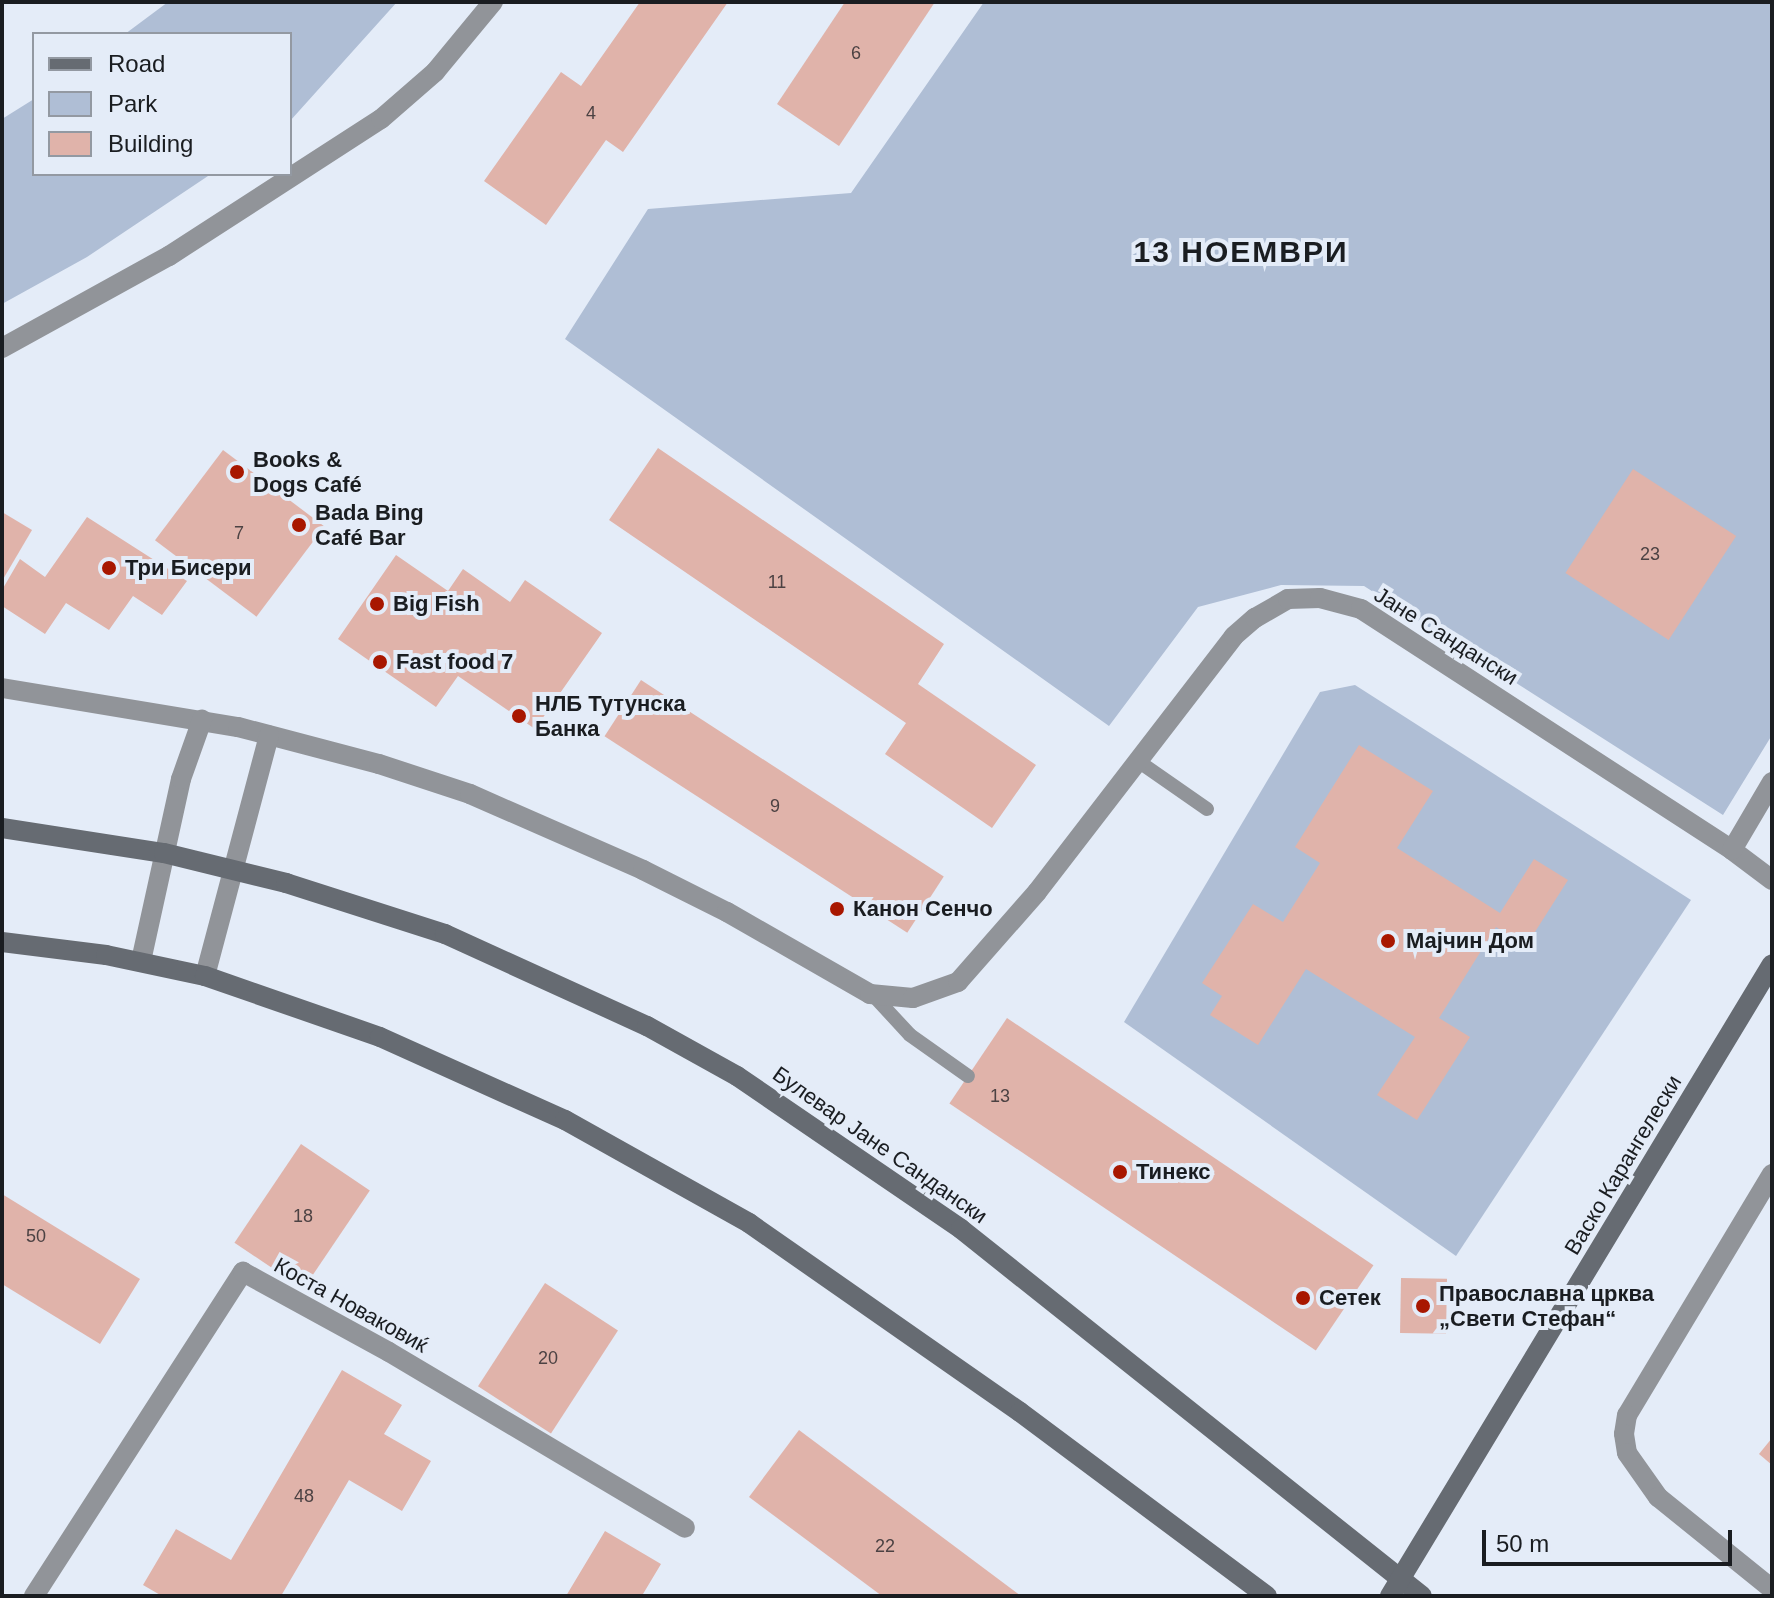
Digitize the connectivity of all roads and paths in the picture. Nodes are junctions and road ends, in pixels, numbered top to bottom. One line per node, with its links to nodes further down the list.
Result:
1 (493, 2): 2 (street)
2 (2, 348)
3 (2, 688): 4 (street)
4 (202, 720): 5 (street); 11 (street)
5 (269, 735): 12 (street); 18 (street)
6 (1138, 761): 8 (lane); 10 (street, Јане Сандански); 18 (street, Јане Сандански)
7 (1772, 782): 10 (street)
8 (1207, 809)
9 (2, 828): 11 (street, Булевар Јане Сандански)
10 (1732, 850): 13 (street, Јане Сандански)
11 (164, 853): 12 (street, Булевар Јане Сандански); 15 (street)
12 (233, 869): 17 (street); 22 (street, Булевар Јане Сандански)
13 (1772, 880)
14 (2, 942): 15 (street)
15 (141, 961): 17 (street)
16 (1772, 964): 22 (street, Васко Карангелески)
17 (205, 976): 25 (street)
18 (873, 995): 19 (lane)
19 (968, 1076)
20 (1772, 1174): 23 (street)
21 (685, 1528): 24 (street, Коста Новаковиќ)
22 (1400, 1577): 26 (street, Васко Карангелески); 27 (street, Булевар Јане Сандански)
23 (1772, 1589)
24 (34, 1596)
25 (1267, 1596)
26 (1390, 1596)
27 (1422, 1596)

